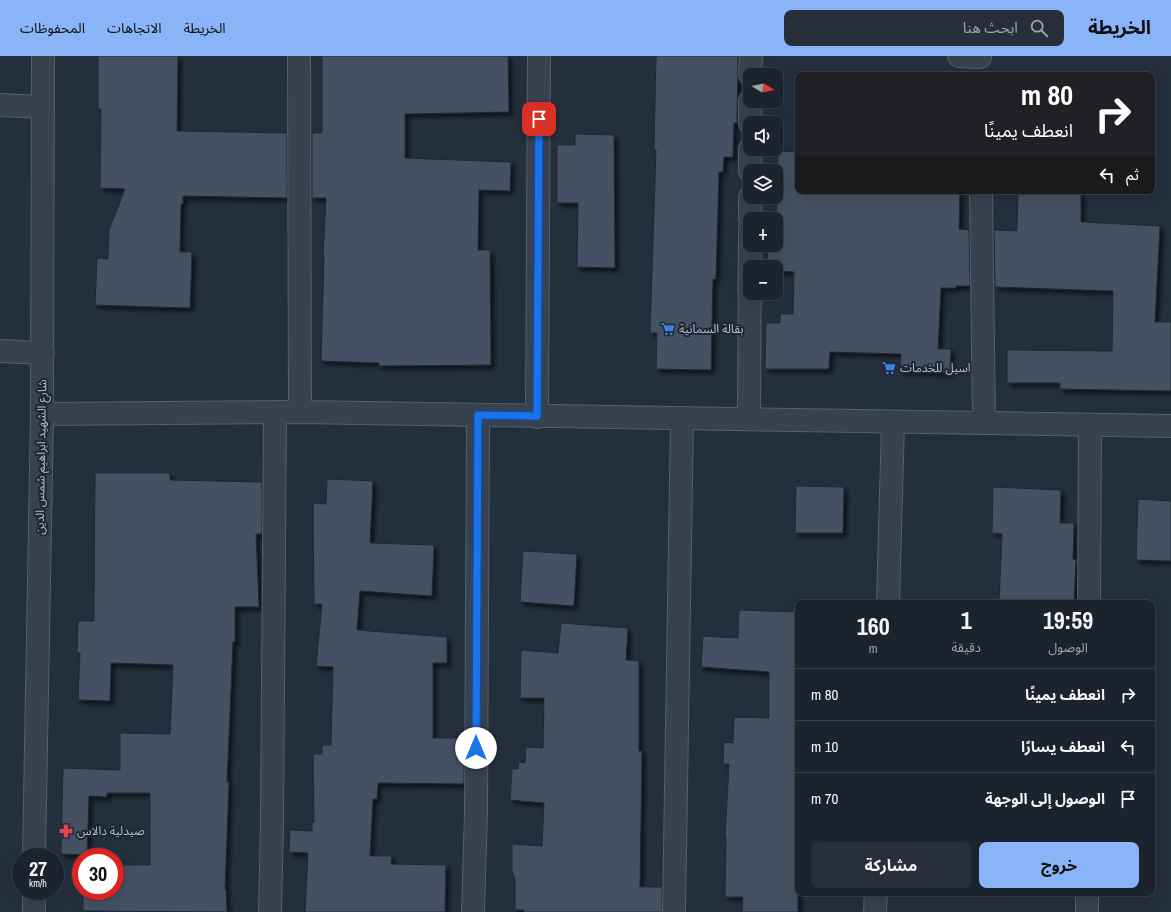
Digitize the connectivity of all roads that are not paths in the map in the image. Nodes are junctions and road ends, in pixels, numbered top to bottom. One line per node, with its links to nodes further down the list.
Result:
1 (44, 56): 7 (street, شارع الشهيد ابراهيم شمس الدين)
2 (299, 56): 12 (street)
3 (539, 56): 16 (street)
4 (750, 56): 5 (street)
5 (750, 68)
6 (0, 105): 7 (street)
7 (43, 107): 11 (street, شارع الشهيد ابراهيم شمس الدين)
8 (981, 194): 20 (street)
9 (750, 252): 18 (street)
10 (0, 351): 11 (street)
11 (43, 353): 14 (street, شارع الشهيد ابراهيم شمس الدين)
12 (300, 412): 13 (street); 15 (street)
13 (275, 413): 14 (street); 30 (street)
14 (42, 414): 25 (street, شارع الشهيد ابراهيم شمس الدين)
15 (478, 415): 16 (street); 31 (street)
16 (537, 416): 17 (street)
17 (682, 418): 18 (street); 32 (street)
18 (749, 419): 19 (street)
19 (893, 422): 20 (street); 23 (street)
20 (984, 423): 21 (street)
21 (1090, 425): 22 (street); 24 (street)
22 (1171, 426)
23 (888, 600)
24 (1089, 600)
25 (34, 848)
26 (876, 896): 33 (street)
27 (1087, 896): 34 (street)
28 (34, 900): 29 (street)
29 (34, 912)
30 (270, 912)
31 (473, 912)
32 (674, 912)
33 (876, 912)
34 (1087, 912)

